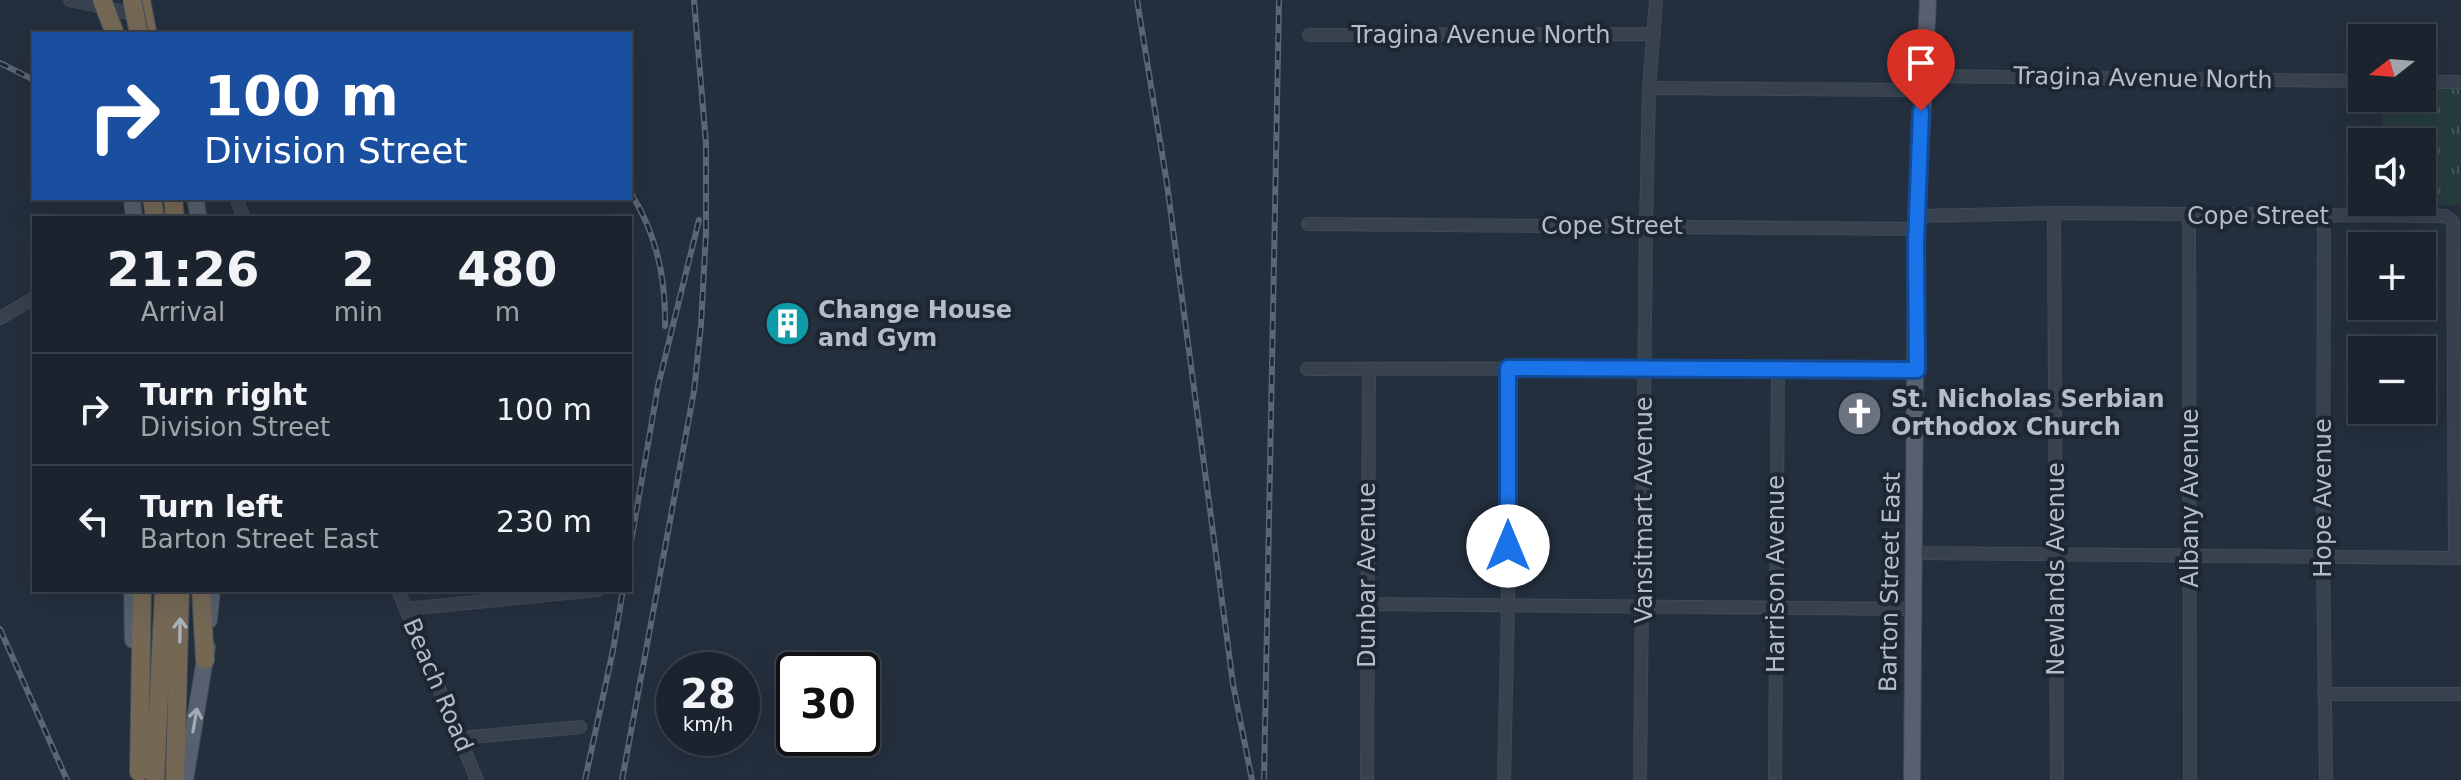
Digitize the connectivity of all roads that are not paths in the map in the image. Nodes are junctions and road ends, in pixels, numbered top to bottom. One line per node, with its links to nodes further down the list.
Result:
1 (70, 0): 4 (street)
2 (1656, 0): 7 (street, Vansitmart Avenue)
3 (1928, 0): 12 (main road, Barton Street East)
4 (111, 3): 5 (street); 6 (highway, bridge)
5 (139, 17)
6 (118, 32)
7 (1654, 34): 8 (street, Tragina Avenue North); 13 (street, Vansitmart Avenue)
8 (1309, 35)
9 (2348, 81): 12 (street, Tragina Avenue North)
10 (2436, 82): 11 (street)
11 (2461, 82)
12 (1923, 83): 13 (street, Tragina Avenue North); 17 (main road, Barton Street East)
13 (1649, 88): 19 (street, Vansitmart Avenue)
14 (2054, 213): 15 (street, Cope Street); 17 (street, Cope Street); 29 (street, Newlands Avenue)
15 (2189, 216): 16 (street, Cope Street); 30 (street, Albany Avenue)
16 (2324, 216): 31 (street, Hope Avenue); 32 (street, Cope Street)
17 (1917, 222): 19 (street, Cope Street); 27 (main road, Barton Street East)
18 (1308, 224): 19 (street, Cope Street)
19 (1646, 226): 26 (street, Vansitmart Avenue)
20 (32, 299): 21 (street)
21 (0, 318)
22 (1508, 368): 25 (street); 26 (street); 42 (street)
23 (1778, 368): 26 (street); 27 (street); 44 (street, Harrison Avenue)
24 (1307, 369): 25 (street)
25 (1369, 370): 41 (street, Dunbar Avenue)
26 (1645, 370): 43 (street, Vansitmart Avenue)
27 (1917, 370): 28 (main road, Barton Street East)
28 (1913, 553): 29 (street); 46 (main road, Barton Street East)
29 (2055, 556): 30 (street); 61 (street, Newlands Avenue)
30 (2190, 557): 31 (street); 62 (street, Albany Avenue)
31 (2323, 558): 32 (street); 49 (street, Hope Avenue)
32 (2458, 558)
33 (132, 592): 53 (main road)
34 (142, 592): 53 (highway)
35 (164, 592): 48 (highway)
36 (180, 592): 48 (highway, one-way to 36)
37 (201, 592): 47 (highway)
38 (212, 592): 47 (main road)
39 (399, 592): 45 (street, Beach Road)
40 (577, 592): 45 (street)
41 (1366, 604): 42 (street); 56 (street, Dunbar Avenue)
42 (1508, 605): 43 (street); 57 (street)
43 (1644, 606): 44 (street); 58 (street, Vansitmart Avenue)
44 (1776, 607): 46 (street); 59 (street, Harrison Avenue)
45 (406, 609): 52 (street, Beach Road)
46 (1913, 609): 60 (main road, Barton Street East)
47 (205, 660): 54 (main road, one-way to 47)
48 (170, 669): 53 (highway); 54 (highway)
49 (2324, 694): 50 (street); 63 (street, Hope Avenue)
50 (2461, 694)
51 (580, 727): 52 (street)
52 (460, 738): 55 (street, Beach Road)
53 (145, 777)
54 (183, 779)
55 (477, 780)
56 (1367, 780)
57 (1504, 780)
58 (1640, 780)
59 (1775, 780)
60 (1912, 780)
61 (2057, 780)
62 (2190, 780)
63 (2326, 780)

